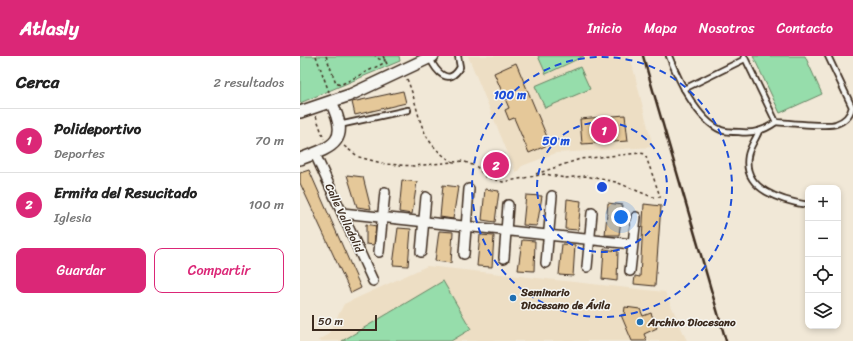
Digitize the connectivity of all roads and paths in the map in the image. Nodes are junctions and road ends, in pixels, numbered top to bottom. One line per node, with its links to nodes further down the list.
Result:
1 (326, 56): 9 (path)
2 (375, 56): 9 (path)
3 (383, 56): 9 (path)
4 (458, 56): 7 (lane)
5 (669, 56): 12 (lane)
6 (828, 56): 16 (lane)
7 (431, 57): 10 (street)
8 (745, 57): 12 (lane); 16 (lane)
9 (385, 60): 11 (path)
10 (403, 70): 11 (street); 22 (path)
11 (392, 75): 13 (street)
12 (684, 89): 18 (lane)
13 (331, 102): 15 (street); 17 (street)
14 (408, 110): 17 (lane)
15 (300, 112)
16 (776, 122): 18 (lane)
17 (339, 125): 20 (street)
18 (759, 131): 30 (lane)
19 (341, 148): 22 (path)
20 (315, 154): 21 (street); 33 (street, Calle Valladolid)
21 (300, 159)
22 (453, 162): 23 (path)
23 (532, 176): 28 (path); 28 (path)
24 (469, 189): 37 (street)
25 (385, 192): 35 (street)
26 (552, 196): 39 (street)
27 (426, 197): 36 (street)
28 (660, 197): 29 (path)
29 (664, 197)
30 (805, 204)
31 (508, 205): 38 (street)
32 (592, 213): 40 (street)
33 (342, 214): 35 (street); 49 (street, Calle Valladolid)
34 (636, 217): 41 (street)
35 (383, 218): 36 (street); 42 (street)
36 (424, 222): 37 (street); 43 (street)
37 (466, 226): 38 (street); 44 (street)
38 (507, 230): 39 (street); 45 (street)
39 (548, 235): 40 (street); 46 (street)
40 (590, 239): 41 (street); 47 (street)
41 (632, 244): 48 (street)
42 (379, 252)
43 (421, 252)
44 (464, 254)
45 (504, 258)
46 (546, 263)
47 (587, 267)
48 (630, 271)
49 (373, 281)

